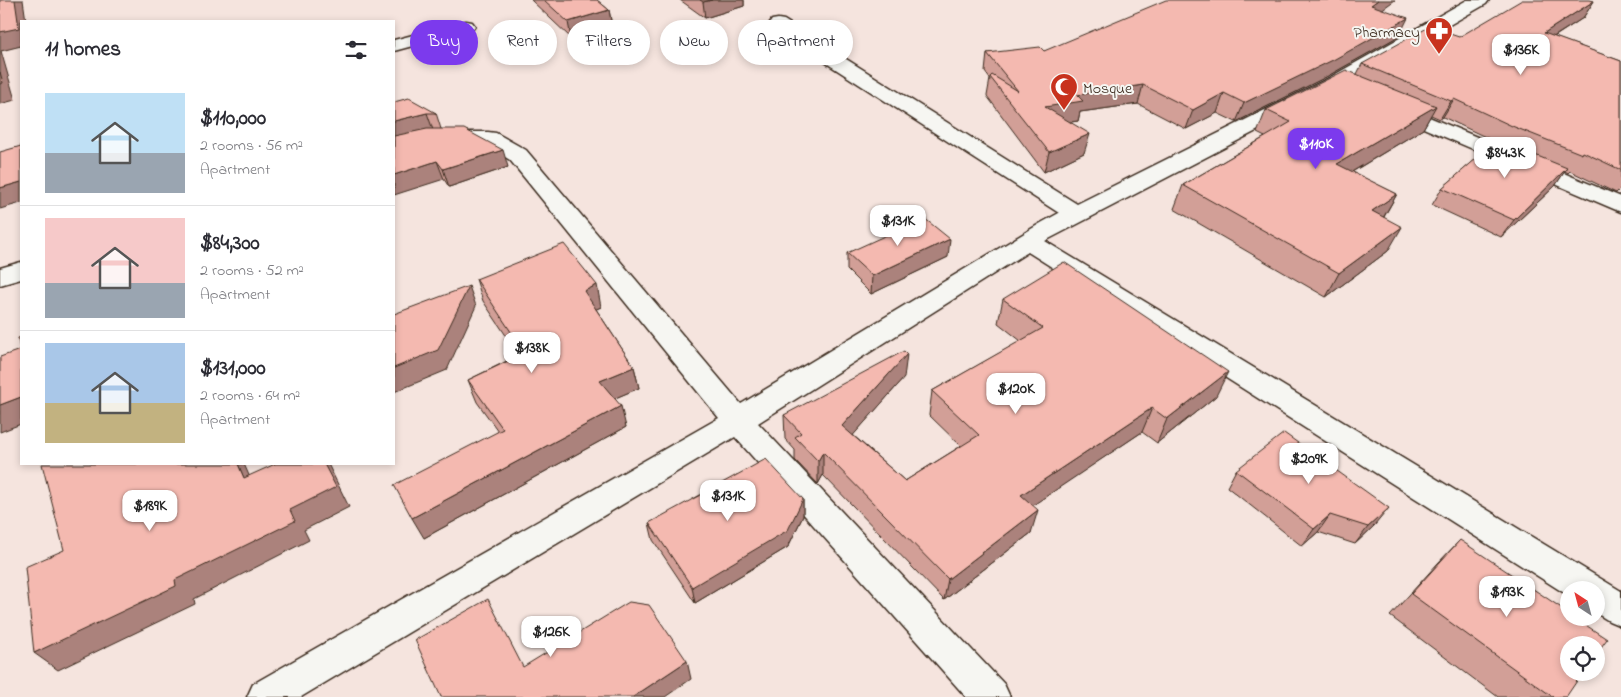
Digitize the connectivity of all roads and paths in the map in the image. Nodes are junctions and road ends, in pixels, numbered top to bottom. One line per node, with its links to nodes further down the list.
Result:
1 (1480, 0): 5 (street)
2 (410, 42): 3 (street)
3 (395, 46)
4 (842, 65): 8 (street)
5 (1334, 83): 7 (street); 8 (street)
6 (395, 147): 12 (street)
7 (1621, 205)
8 (1076, 214): 9 (street)
9 (1028, 241): 12 (street); 13 (street)
10 (20, 270): 11 (street)
11 (0, 277)
12 (738, 421): 16 (street); 17 (street)
13 (1575, 581)
14 (1605, 600): 15 (street)
15 (1621, 610)
16 (266, 697)
17 (991, 697)

